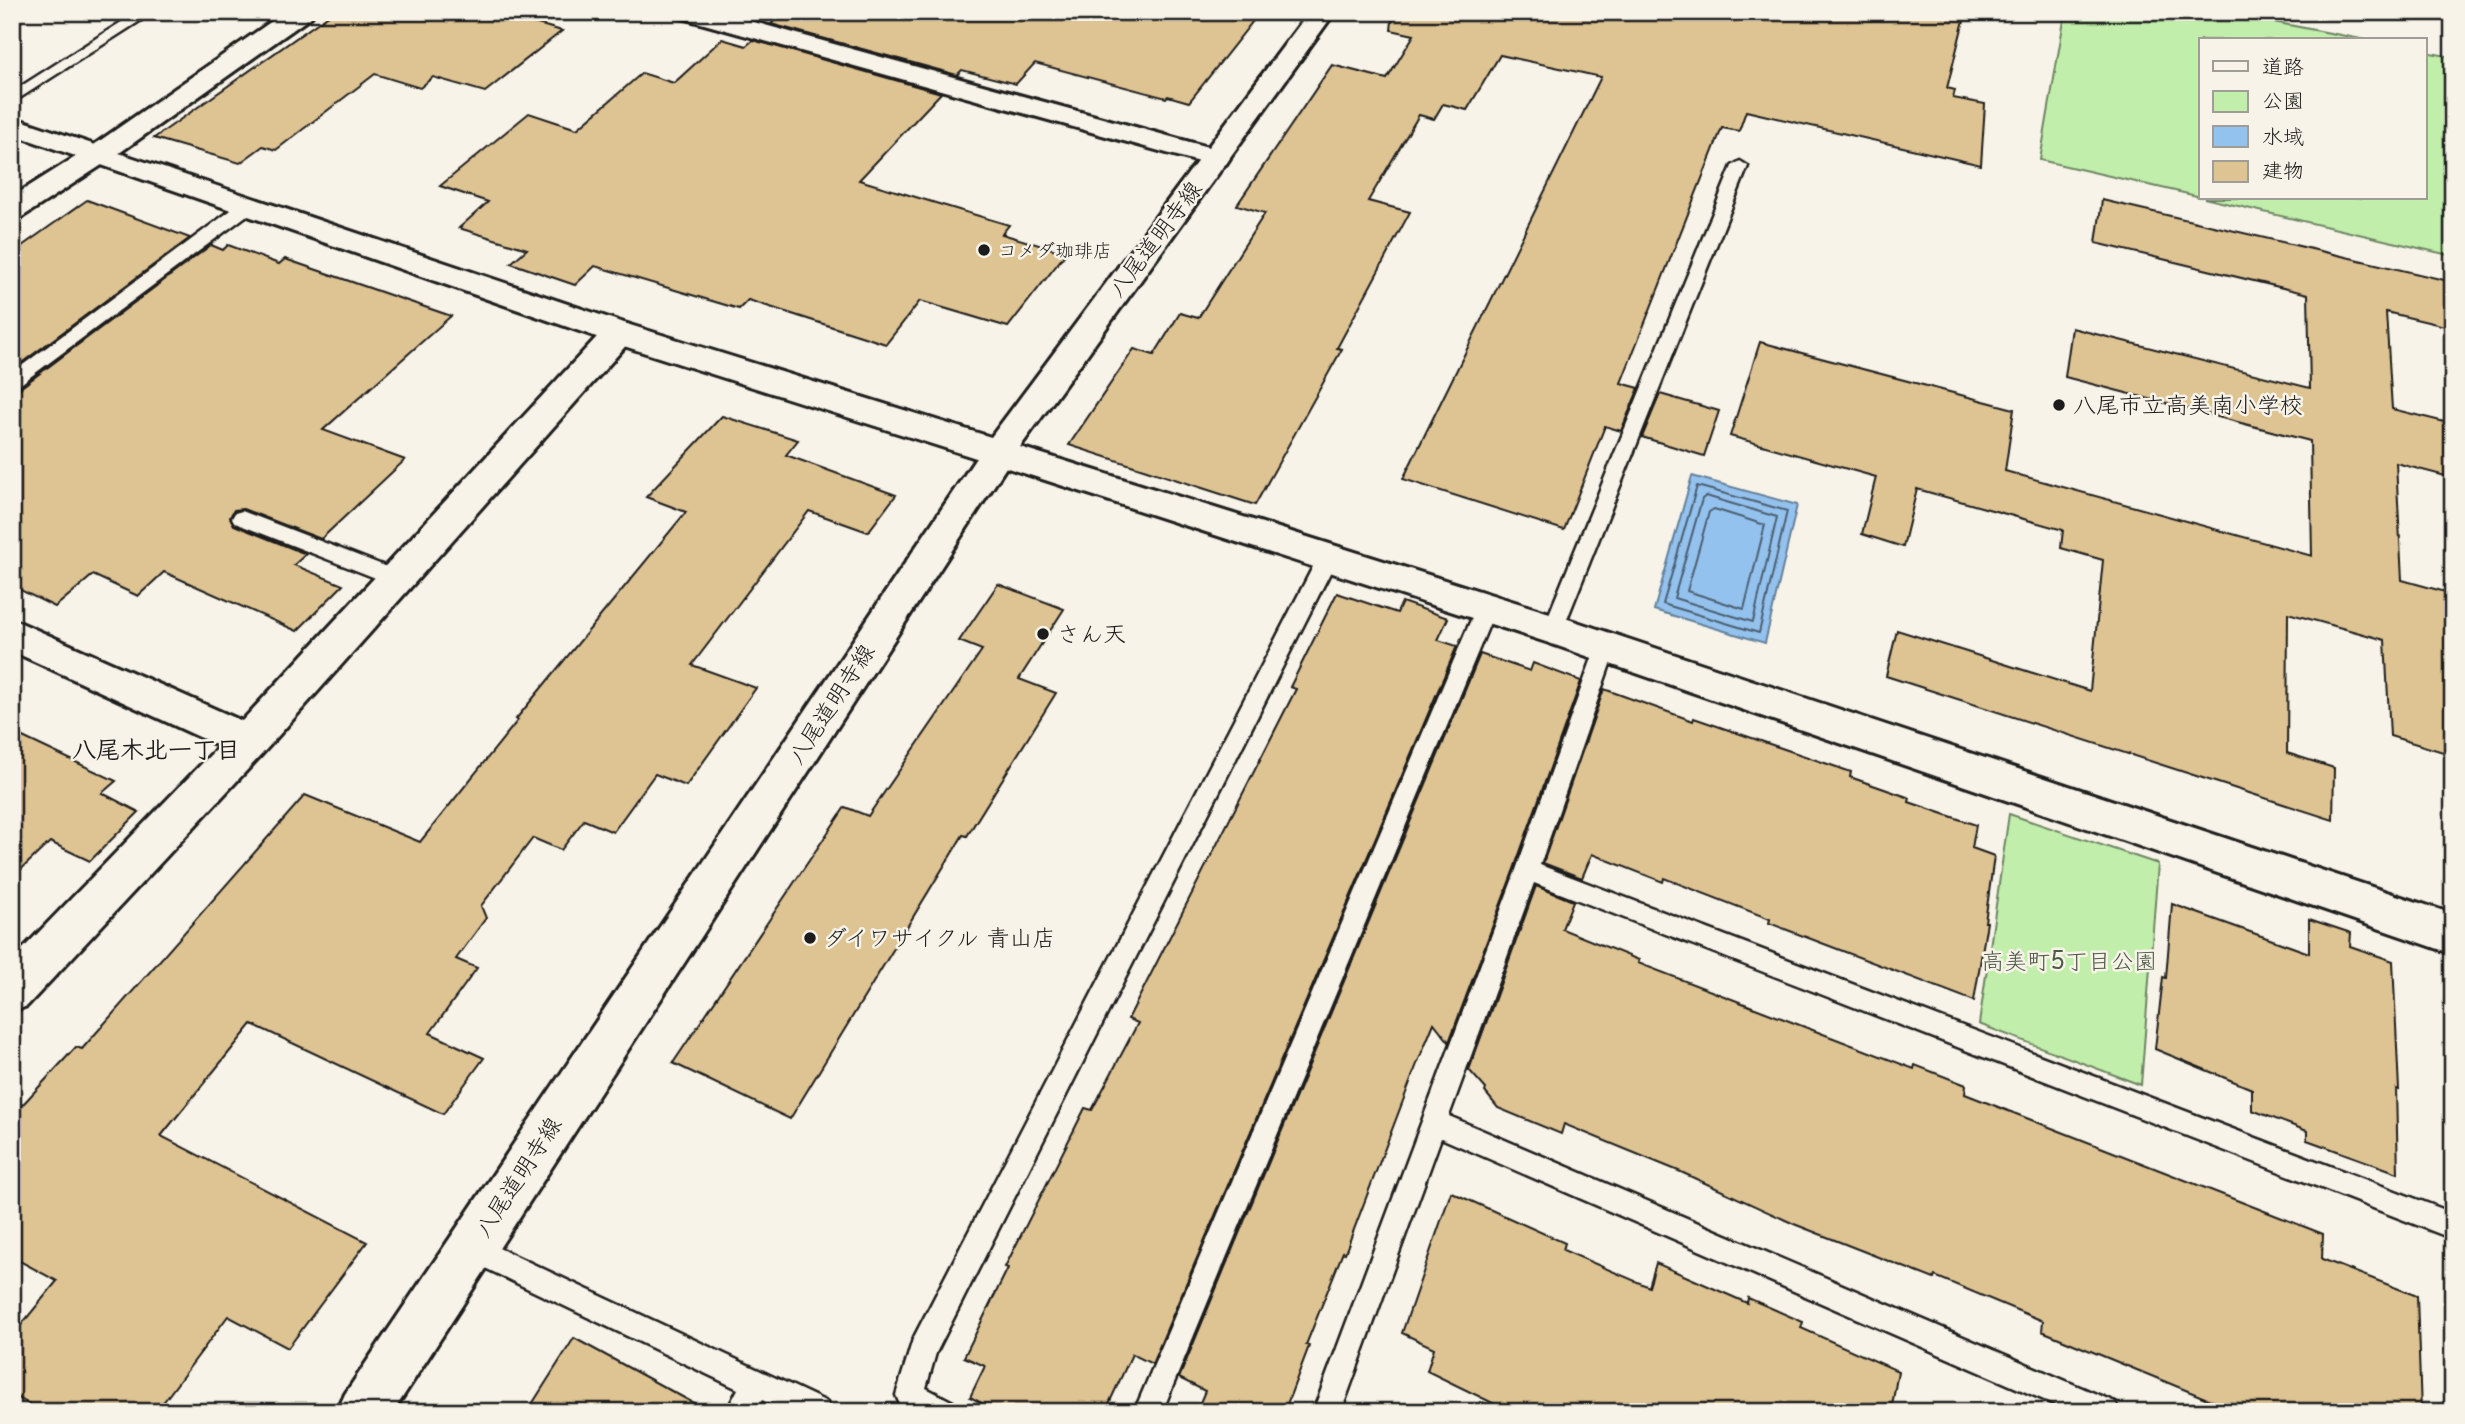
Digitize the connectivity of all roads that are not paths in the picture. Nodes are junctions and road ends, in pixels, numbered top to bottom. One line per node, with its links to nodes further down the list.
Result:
1 (147, 12): 6 (lane)
2 (302, 12): 8 (street)
3 (688, 12): 5 (street)
4 (1321, 12): 9 (street, 八尾道明寺線)
5 (737, 18): 9 (street)
6 (12, 99)
7 (12, 125): 8 (street)
8 (98, 155): 11 (street); 12 (street)
9 (1216, 158): 15 (street, 八尾道明寺線)
10 (1740, 166): 20 (lane)
11 (248, 206): 13 (street); 14 (lane)
12 (12, 210)
13 (619, 333): 15 (street); 18 (street)
14 (12, 382)
15 (998, 452): 17 (street); 29 (street, 八尾道明寺線)
16 (242, 517): 18 (lane)
17 (1328, 557): 19 (street); 35 (lane)
18 (396, 578): 23 (street)
19 (1486, 608): 20 (street); 36 (lane)
20 (1553, 629): 22 (street)
21 (12, 634): 23 (street)
22 (1606, 648): 24 (lane); 25 (street)
23 (248, 742): 26 (street)
24 (1527, 870): 27 (lane); 28 (lane)
25 (2453, 934)
26 (12, 991)
27 (1434, 1122): 31 (lane); 37 (lane)
28 (2453, 1226)
29 (471, 1248): 30 (lane); 32 (street, 八尾道明寺線)
30 (757, 1382): 33 (lane); 34 (lane)
31 (1331, 1410)
32 (363, 1412)
33 (740, 1412)
34 (817, 1412)
35 (943, 1412)
36 (1149, 1412)
37 (2105, 1412)

